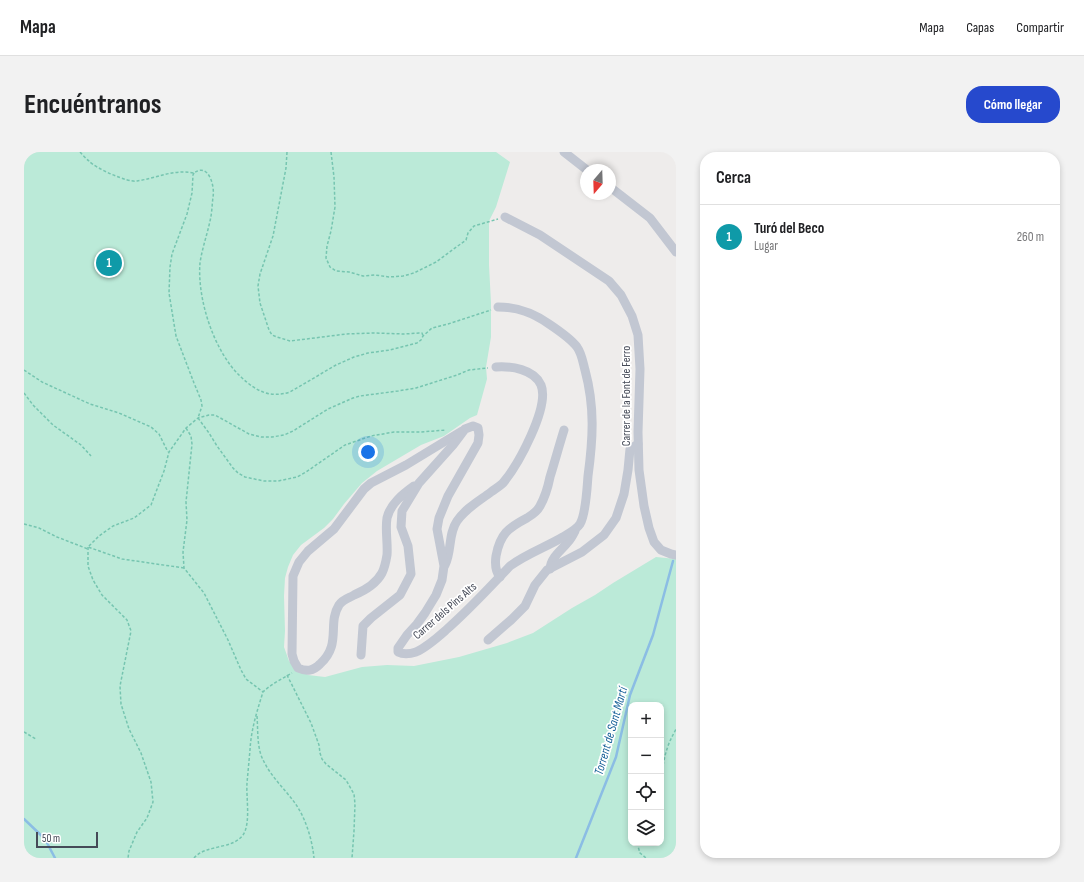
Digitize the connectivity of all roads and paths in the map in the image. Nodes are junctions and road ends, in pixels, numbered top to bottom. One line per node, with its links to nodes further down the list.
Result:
1 (80, 152): 6 (path)
2 (287, 152): 11 (path)
3 (331, 152): 8 (path)
4 (564, 152): 5 (street)
5 (580, 165)
6 (194, 173): 11 (path); 15 (path)
7 (616, 192): 9 (street)
8 (505, 216): 20 (street, Carrer de la Font de Ferro)
9 (676, 252)
10 (498, 307): 11 (path); 25 (street)
11 (423, 336)
12 (496, 367): 15 (path); 28 (street)
13 (24, 370): 21 (path)
14 (24, 393): 22 (path)
15 (198, 418): 16 (path); 18 (path)
16 (186, 428): 21 (path); 29 (path)
17 (465, 429): 23 (street); 23 (street); 28 (street, Carrer dels Pins Alts)
18 (450, 430)
19 (564, 430): 31 (street)
20 (638, 444): 27 (street, Carrer de la Font de Ferro); 30 (street)
21 (169, 452): 26 (path)
22 (91, 456)
23 (418, 483): 33 (street)
24 (24, 524): 26 (path)
25 (576, 528): 30 (street); 31 (street, Carrer dels Pins Alts)
26 (88, 548): 29 (path); 41 (path)
27 (676, 555)
28 (444, 566): 31 (street, Carrer dels Pins Alts)
29 (184, 568): 34 (path)
30 (550, 569): 32 (street)
31 (500, 577)
32 (488, 640)
33 (361, 655)
34 (263, 692): 35 (path); 44 (path)
35 (257, 714): 42 (path); 43 (path)
36 (676, 729): 39 (path)
37 (24, 732): 38 (path)
38 (36, 739)
39 (661, 810)
40 (638, 846): 45 (path)
41 (128, 858)
42 (194, 858)
43 (314, 858)
44 (352, 858)
45 (646, 858)

